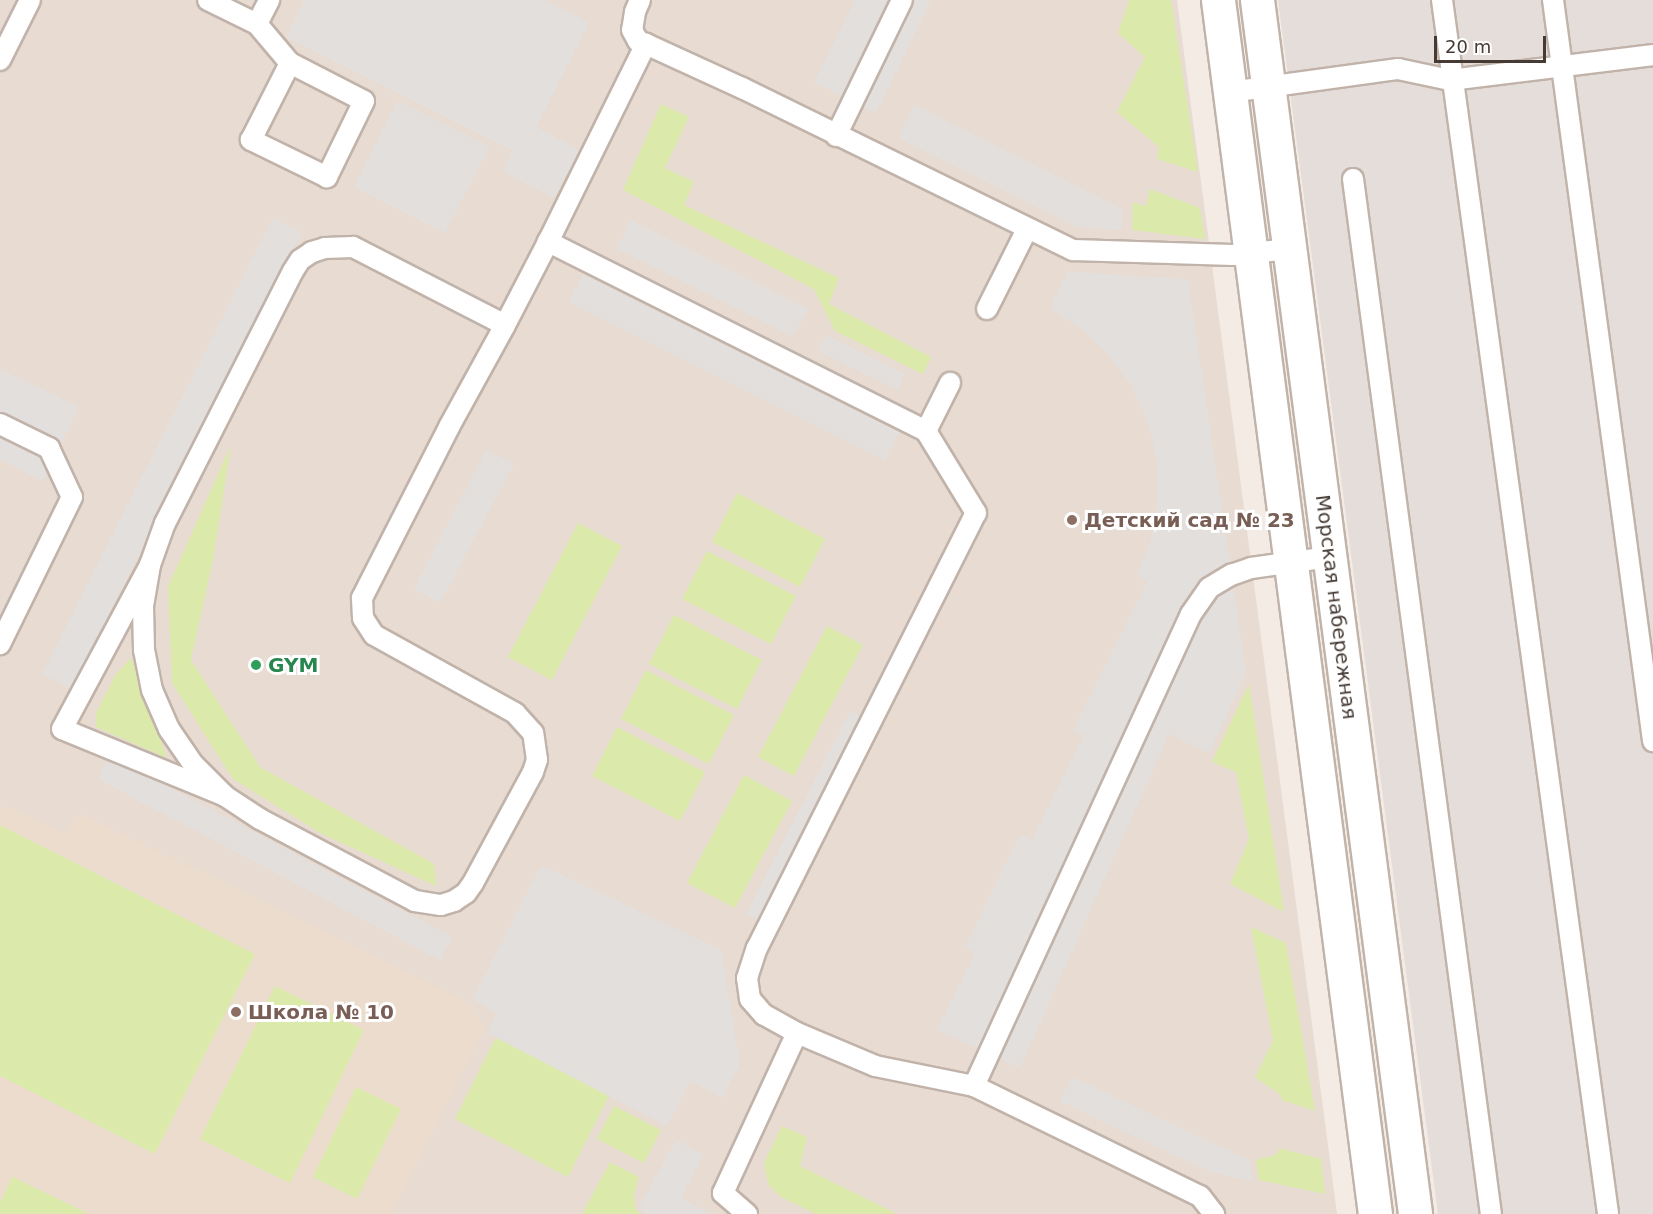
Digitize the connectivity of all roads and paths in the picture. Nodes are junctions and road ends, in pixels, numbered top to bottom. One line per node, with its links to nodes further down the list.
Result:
1 (30, 0): 13 (lane)
2 (208, 0): 10 (lane)
3 (269, 0): 10 (lane)
4 (640, 0): 11 (lane)
5 (902, 0): 19 (lane)
6 (1218, 0): 18 (street, Морская набережная)
7 (1257, 0): 17 (street, Морская набережная)
8 (1442, 0): 16 (lane)
9 (1553, 0): 15 (lane)
10 (257, 24): 14 (lane)
11 (646, 44): 19 (lane); 24 (lane)
12 (1653, 55): 15 (lane)
13 (0, 60)
14 (290, 63): 14 (lane)
15 (1562, 66): 16 (lane); 36 (lane)
16 (1453, 80): 17 (lane); 49 (lane)
17 (1268, 87): 18 (lane); 21 (street, Морская набережная)
18 (1230, 92): 22 (street, Морская набережная)
19 (836, 136): 23 (lane)
20 (1353, 179): 48 (lane)
21 (1280, 180): 22 (lane); 25 (street, Морская набережная)
22 (1242, 187): 26 (street, Морская набережная)
23 (1027, 229): 26 (lane); 27 (lane)
24 (548, 242): 28 (lane); 31 (lane)
25 (1290, 249): 26 (lane); 32 (street, Морская набережная)
26 (1250, 254): 33 (street, Морская набережная)
27 (987, 309)
28 (505, 325): 34 (lane); 37 (lane)
29 (950, 383): 31 (lane)
30 (0, 424): 35 (lane)
31 (926, 431): 40 (lane)
32 (1329, 557): 33 (lane); 38 (street, Морская набережная)
33 (1290, 562): 39 (street, Морская набережная); 41 (lane)
34 (150, 565): 37 (lane); 37 (lane)
35 (0, 644)
36 (1653, 741)
37 (225, 796)
38 (1378, 932): 39 (lane); 42 (street, Морская набережная)
39 (1338, 933): 43 (street, Морская набережная)
40 (797, 1033): 41 (lane); 44 (lane)
41 (974, 1086): 45 (lane)
42 (1405, 1136): 43 (lane); 47 (street, Морская набережная)
43 (1365, 1142): 46 (street, Морская набережная)
44 (747, 1214)
45 (1214, 1214)
46 (1375, 1214)
47 (1415, 1214)
48 (1491, 1214)
49 (1608, 1214)

